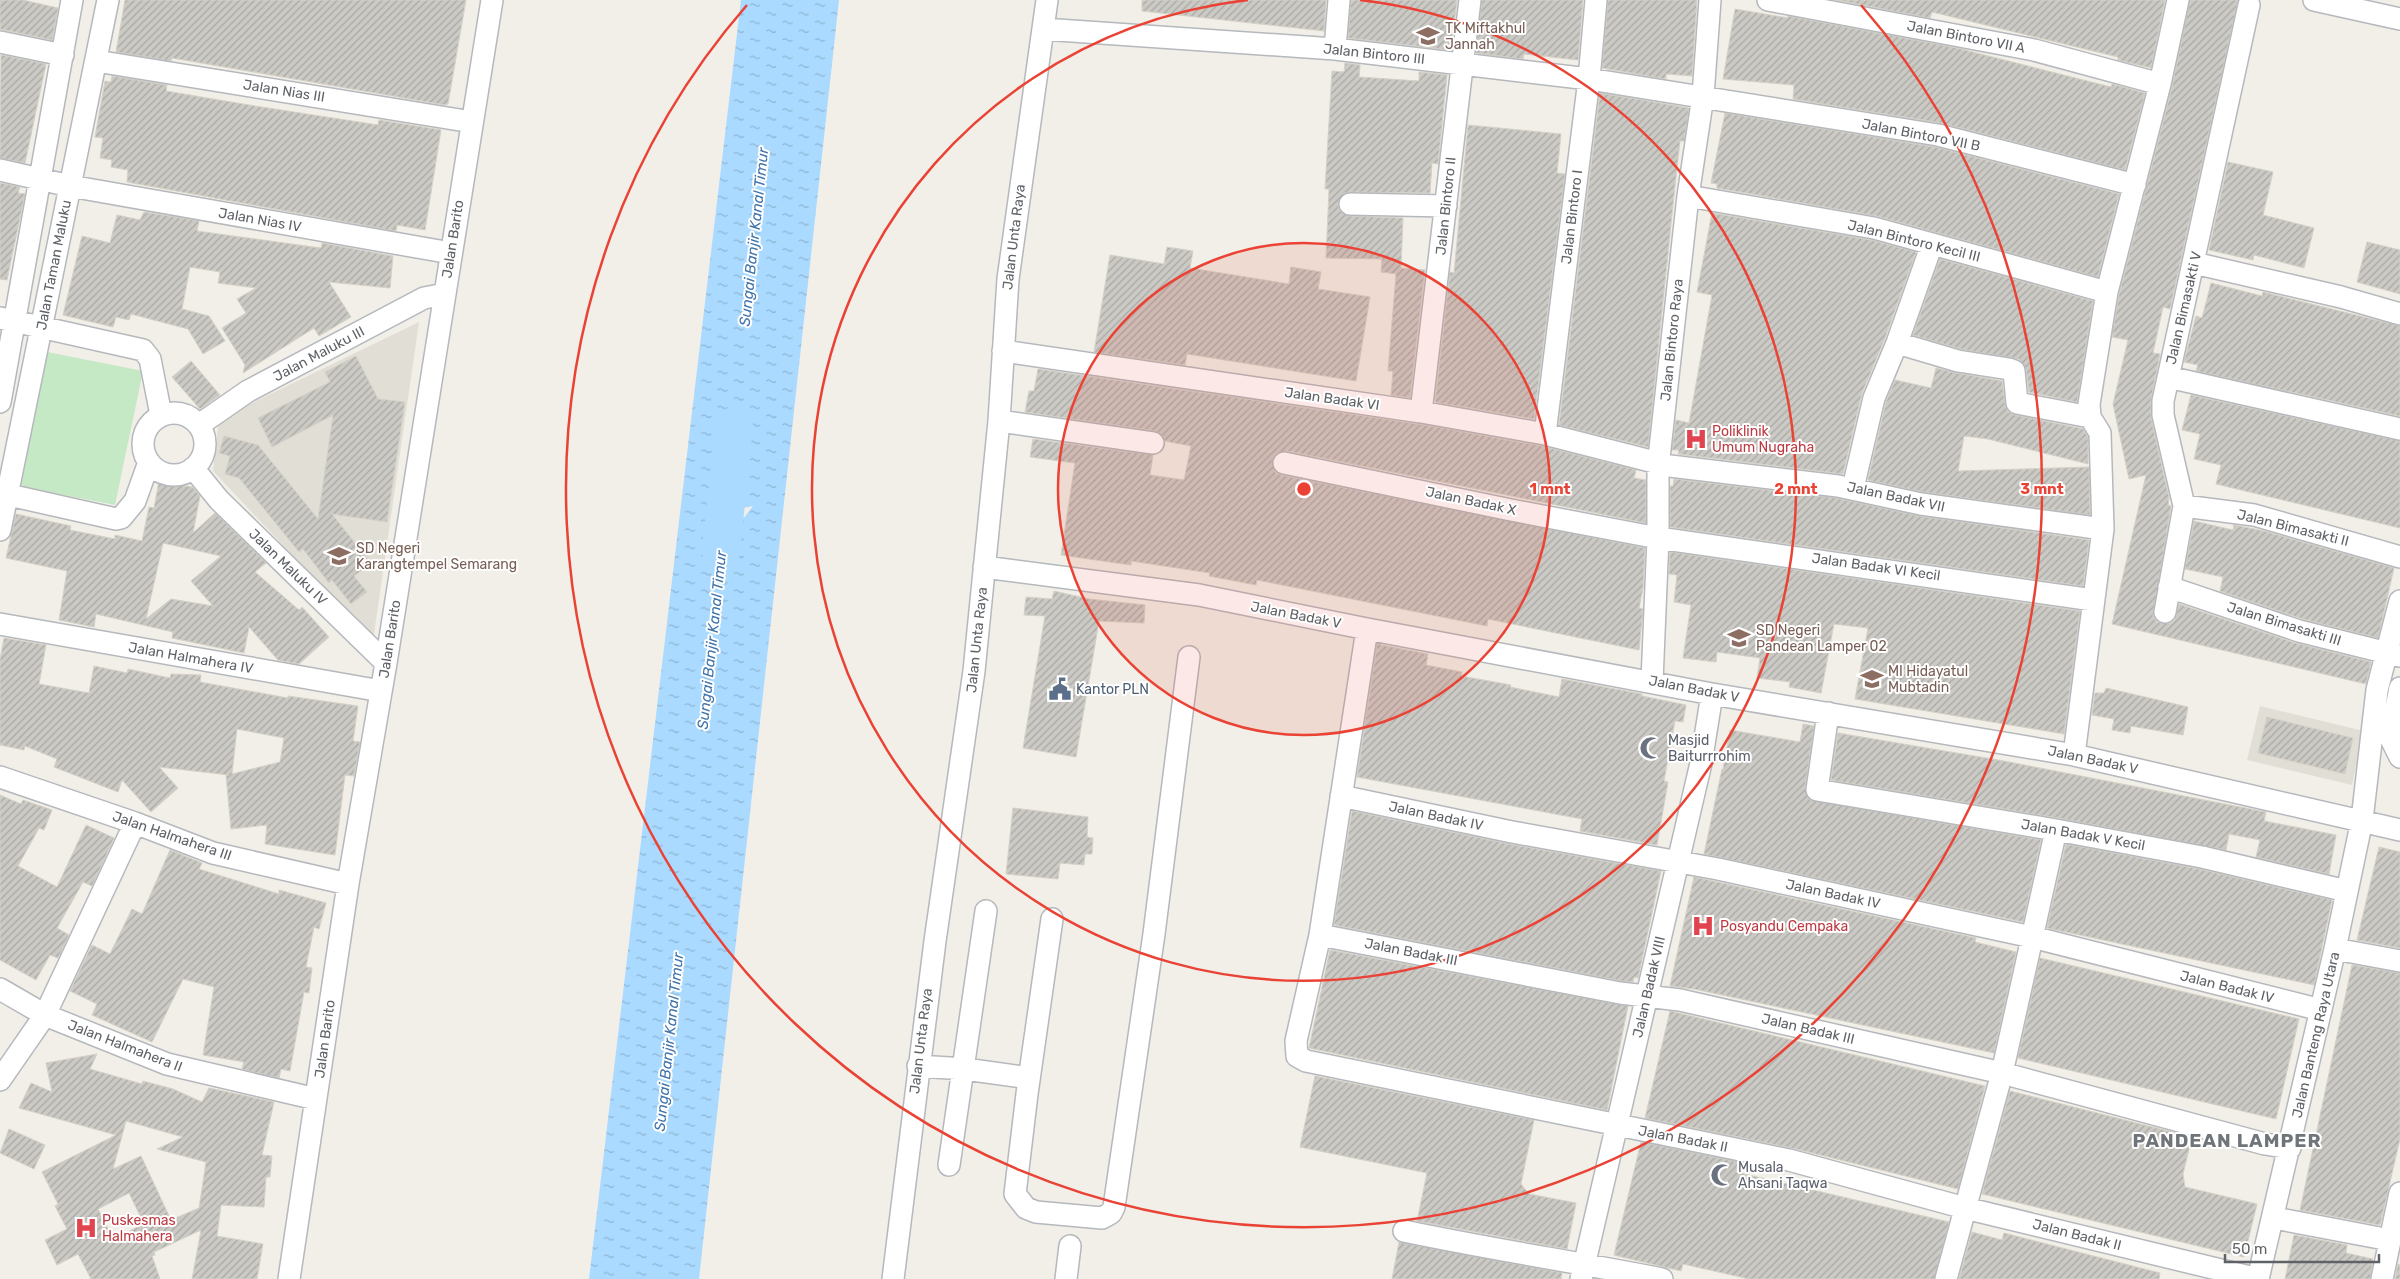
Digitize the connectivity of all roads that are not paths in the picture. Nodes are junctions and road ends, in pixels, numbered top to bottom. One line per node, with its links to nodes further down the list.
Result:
1 (72, 0): 17 (street, Jalan Taman Maluku)
2 (108, 0): 18 (street, Jalan Taman Maluku)
3 (492, 0): 23 (street, Jalan Barito)
4 (1046, 0): 14 (street, Jalan Unta Raya)
5 (1339, 0): 16 (street)
6 (1470, 0): 19 (street, Jalan Bintoro II)
7 (1596, 0): 20 (street, Jalan Bintoro I)
8 (1710, 0): 22 (street, Jalan Bintoro Raya)
9 (1768, 0): 21 (street, Jalan Bintoro VII A)
10 (2178, 0): 21 (street)
11 (2314, 0): 13 (street)
12 (2249, 5): 33 (street, Jalan Bimasakti V)
13 (2400, 19)
14 (1043, 29): 16 (street, Jalan Bintoro III); 40 (street, Jalan Unta Raya)
15 (0, 42): 17 (street)
16 (1335, 49): 19 (street, Jalan Bintoro III)
17 (63, 55): 25 (street, Jalan Taman Maluku)
18 (96, 61): 23 (street, Jalan Nias III); 26 (street, Jalan Taman Maluku)
19 (1462, 64): 20 (street, Jalan Bintoro III); 30 (street, Jalan Bintoro II)
20 (1589, 79): 22 (street, Jalan Bintoro III); 49 (street, Jalan Bintoro I)
21 (2160, 84): 27 (street)
22 (1703, 96): 27 (street, Jalan Bintoro VII B); 28 (street, Jalan Bintoro Raya)
23 (472, 122): 32 (street, Jalan Barito)
24 (0, 170): 25 (street, Jalan Nias IV)
25 (40, 178): 26 (street, Jalan Nias IV); 37 (street, Jalan Taman Maluku)
26 (70, 186): 32 (street, Jalan Nias IV); 38 (street, Jalan Taman Maluku)
27 (2135, 186): 34 (street)
28 (1688, 196): 31 (street, Jalan Bintoro Kecil III); 53 (street, Jalan Bintoro Raya)
29 (1350, 204): 30 (street)
30 (1446, 206): 43 (street, Jalan Bintoro II)
31 (1932, 244): 34 (street, Jalan Bintoro Kecil III); 39 (street)
32 (451, 253): 35 (street, Jalan Barito)
33 (2194, 263): 36 (street); 41 (street, Jalan Bimasakti V)
34 (2107, 292): 45 (street)
35 (444, 294): 47 (street, Jalan Maluku III); 71 (street, Jalan Barito)
36 (2400, 314)
37 (8, 320): 38 (street); 42 (street, Jalan Taman Maluku)
38 (43, 326): 44 (street); 56 (street, Jalan Taman Maluku)
39 (1897, 343): 45 (street); 55 (street)
40 (1003, 351): 43 (street, Jalan Badak VI); 46 (street, Jalan Unta Raya)
41 (2168, 377): 48 (street); 57 (street, Jalan Bimasakti V)
42 (0, 402)
43 (1421, 412): 49 (street, Jalan Badak VI)
44 (161, 415): 47 (street); 51 (street)
45 (2090, 417): 58 (street)
46 (999, 421): 50 (street); 62 (street, Jalan Unta Raya)
47 (199, 425): 54 (street)
48 (2400, 429)
49 (1545, 434): 53 (street, Jalan Badak VI)
50 (1153, 443)
51 (149, 462): 54 (street); 56 (street)
52 (1284, 462): 60 (street, Jalan Badak X)
53 (1658, 464): 55 (street, Jalan Badak VII); 60 (street, Jalan Bintoro Raya)
54 (193, 468): 71 (street, Jalan Maluku IV)
55 (1853, 488): 58 (street, Jalan Badak VII)
56 (4, 494): 59 (street, Jalan Taman Maluku)
57 (2184, 506): 61 (street, Jalan Bimasakti II); 63 (street, Jalan Bimasakti V)
58 (2104, 529): 64 (street)
59 (0, 530)
60 (1658, 538): 64 (street, Jalan Badak VI Kecil); 72 (street, Jalan Bintoro Raya)
61 (2400, 557)
62 (984, 567): 68 (street, Jalan Badak V); 98 (street, Jalan Unta Raya)
63 (2169, 587): 66 (street, Jalan Bimasakti V); 69 (street, Jalan Bimasakti III)
64 (2093, 600): 77 (street)
65 (2400, 602): 69 (street, Jalan Banteng Raya Utara)
66 (2165, 612)
67 (0, 624): 74 (street, Jalan Halmahera IV)
68 (1367, 629): 72 (street, Jalan Badak V); 80 (street)
69 (2394, 654): 81 (street, Jalan Banteng Raya Utara)
70 (1189, 657): 101 (street)
71 (386, 663): 74 (street, Jalan Barito)
72 (1652, 681): 75 (street, Jalan Badak V)
73 (2400, 688): 78 (street)
74 (381, 691): 86 (street, Jalan Barito)
75 (1712, 694): 76 (street, Jalan Badak V); 85 (street, Jalan Badak VIII)
76 (1828, 713): 77 (street, Jalan Badak V); 83 (street, Jalan Badak V Kecil)
77 (2074, 755): 81 (street, Jalan Badak V)
78 (2400, 757)
79 (0, 776): 82 (street, Jalan Halmahera III)
80 (1342, 796): 85 (street, Jalan Badak IV); 90 (street)
81 (2362, 820): 84 (street, Jalan Badak V); 87 (street, Jalan Banteng Raya Utara)
82 (135, 823): 86 (street, Jalan Halmahera III); 97 (street)
83 (2056, 830): 87 (street, Jalan Badak V Kecil); 91 (street)
84 (2400, 830)
85 (1678, 862): 91 (street, Jalan Badak IV); 95 (street, Jalan Badak VIII)
86 (348, 884): 103 (street, Jalan Barito)
87 (2347, 891): 92 (street, Jalan Banteng Raya Utara)
88 (986, 911): 99 (street)
89 (1052, 919): 101 (street)
90 (1320, 935): 95 (street, Jalan Badak III); 104 (street, Jalan Badak II)
91 (2032, 937): 96 (street, Jalan Badak IV); 100 (street)
92 (2335, 949): 93 (street); 96 (street, Jalan Banteng Raya Utara)
93 (2400, 961)
94 (0, 989): 97 (street, Jalan Halmahera II)
95 (1647, 995): 100 (street, Jalan Badak III); 104 (street, Jalan Badak VIII)
96 (2321, 1010): 105 (street, Jalan Banteng Raya Utara)
97 (45, 1015): 102 (street); 103 (street, Jalan Halmahera II)
98 (918, 1066): 99 (street); 115 (street, Jalan Unta Raya)
99 (965, 1069): 101 (street); 106 (street)
100 (2002, 1073): 105 (street, Jalan Badak III); 108 (street)
101 (1029, 1078)
102 (0, 1080)
103 (316, 1099): 114 (street, Jalan Barito)
104 (1617, 1126): 108 (street, Jalan Badak II); 113 (street, Jalan Badak VIII)
105 (2290, 1148): 109 (street, Jalan Banteng Raya Utara)
106 (949, 1165)
107 (2400, 1193): 111 (street)
108 (1965, 1208): 118 (street); 119 (street, Jalan Badak II)
109 (2274, 1218): 111 (street); 119 (street, Jalan Banteng Raya Utara)
110 (1404, 1231): 113 (street)
111 (2390, 1240): 120 (street)
112 (1070, 1246): 116 (street)
113 (1583, 1271): 117 (street)
114 (289, 1279)
115 (893, 1279)
116 (1066, 1279)
117 (1662, 1279)
118 (1946, 1279)
119 (2258, 1279)
120 (2382, 1279)

